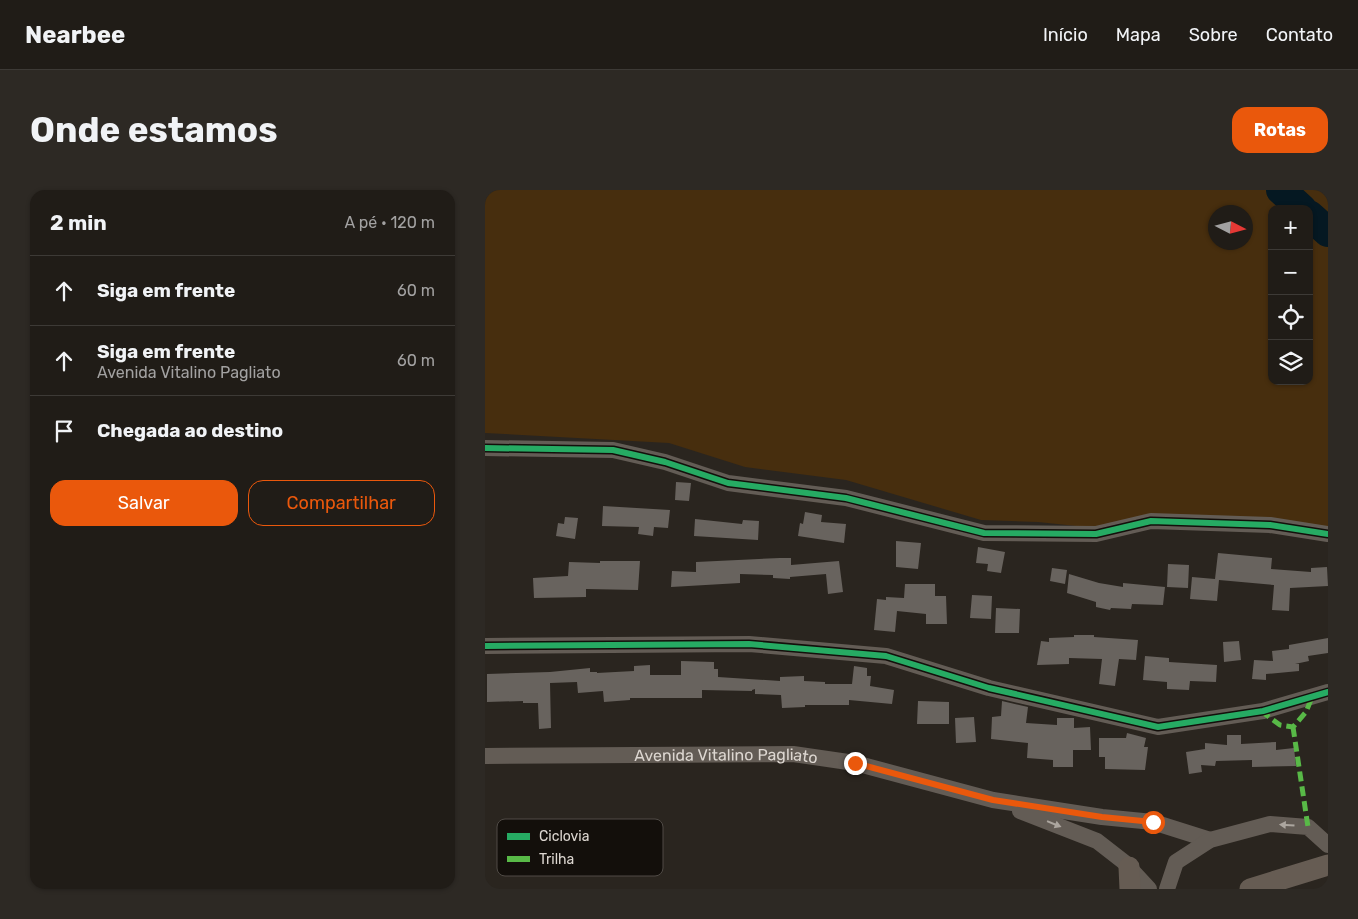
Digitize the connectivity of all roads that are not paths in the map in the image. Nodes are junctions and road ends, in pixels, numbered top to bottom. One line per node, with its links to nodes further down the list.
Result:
1 (485, 448): 2 (street)
2 (1328, 534)
3 (485, 646): 4 (street)
4 (1328, 692)
5 (485, 756): 6 (street, Avenida Vitalino Pagliato)
6 (993, 800): 7 (street); 10 (street, one-way to 10)
7 (1210, 840): 8 (street, one-way to 7); 13 (street)
8 (1328, 845)
9 (1328, 865): 14 (main road)
10 (1129, 867): 11 (main road); 12 (street)
11 (1130, 889)
12 (1149, 889)
13 (1167, 889)
14 (1250, 889)

